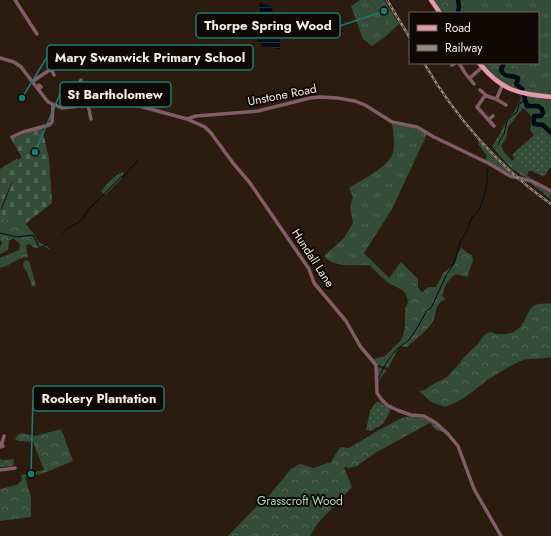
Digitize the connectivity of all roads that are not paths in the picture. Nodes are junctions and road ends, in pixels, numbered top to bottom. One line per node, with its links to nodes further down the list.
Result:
1 (15, 0): 4 (street)
2 (430, 0): 3 (main road)
3 (439, 12)
4 (37, 34)
5 (0, 58): 11 (street)
6 (460, 64): 10 (street)
7 (480, 65): 10 (street); 13 (main road)
8 (54, 75): 11 (street)
9 (81, 80): 21 (street)
10 (472, 81): 12 (street)
11 (32, 82): 18 (street)
12 (468, 85)
13 (502, 86): 16 (main road); 17 (street)
14 (480, 90): 15 (street)
15 (487, 96): 17 (street); 27 (street)
16 (551, 97)
17 (496, 98): 20 (street)
18 (53, 105): 22 (street); 23 (street)
19 (88, 105): 21 (street); 25 (street); 26 (street)
20 (506, 105)
21 (81, 106): 22 (street)
22 (62, 108): 23 (street)
23 (53, 115): 29 (street)
24 (493, 116): 27 (street)
25 (187, 118): 30 (street, Unstone Road); 36 (street, Hundall Lane)
26 (91, 119)
27 (488, 120): 28 (street)
28 (494, 126)
29 (12, 137)
30 (551, 191)
31 (4, 436): 32 (street)
32 (1, 443): 33 (street)
33 (0, 447)
34 (15, 468): 35 (street)
35 (0, 470)
36 (501, 536)

